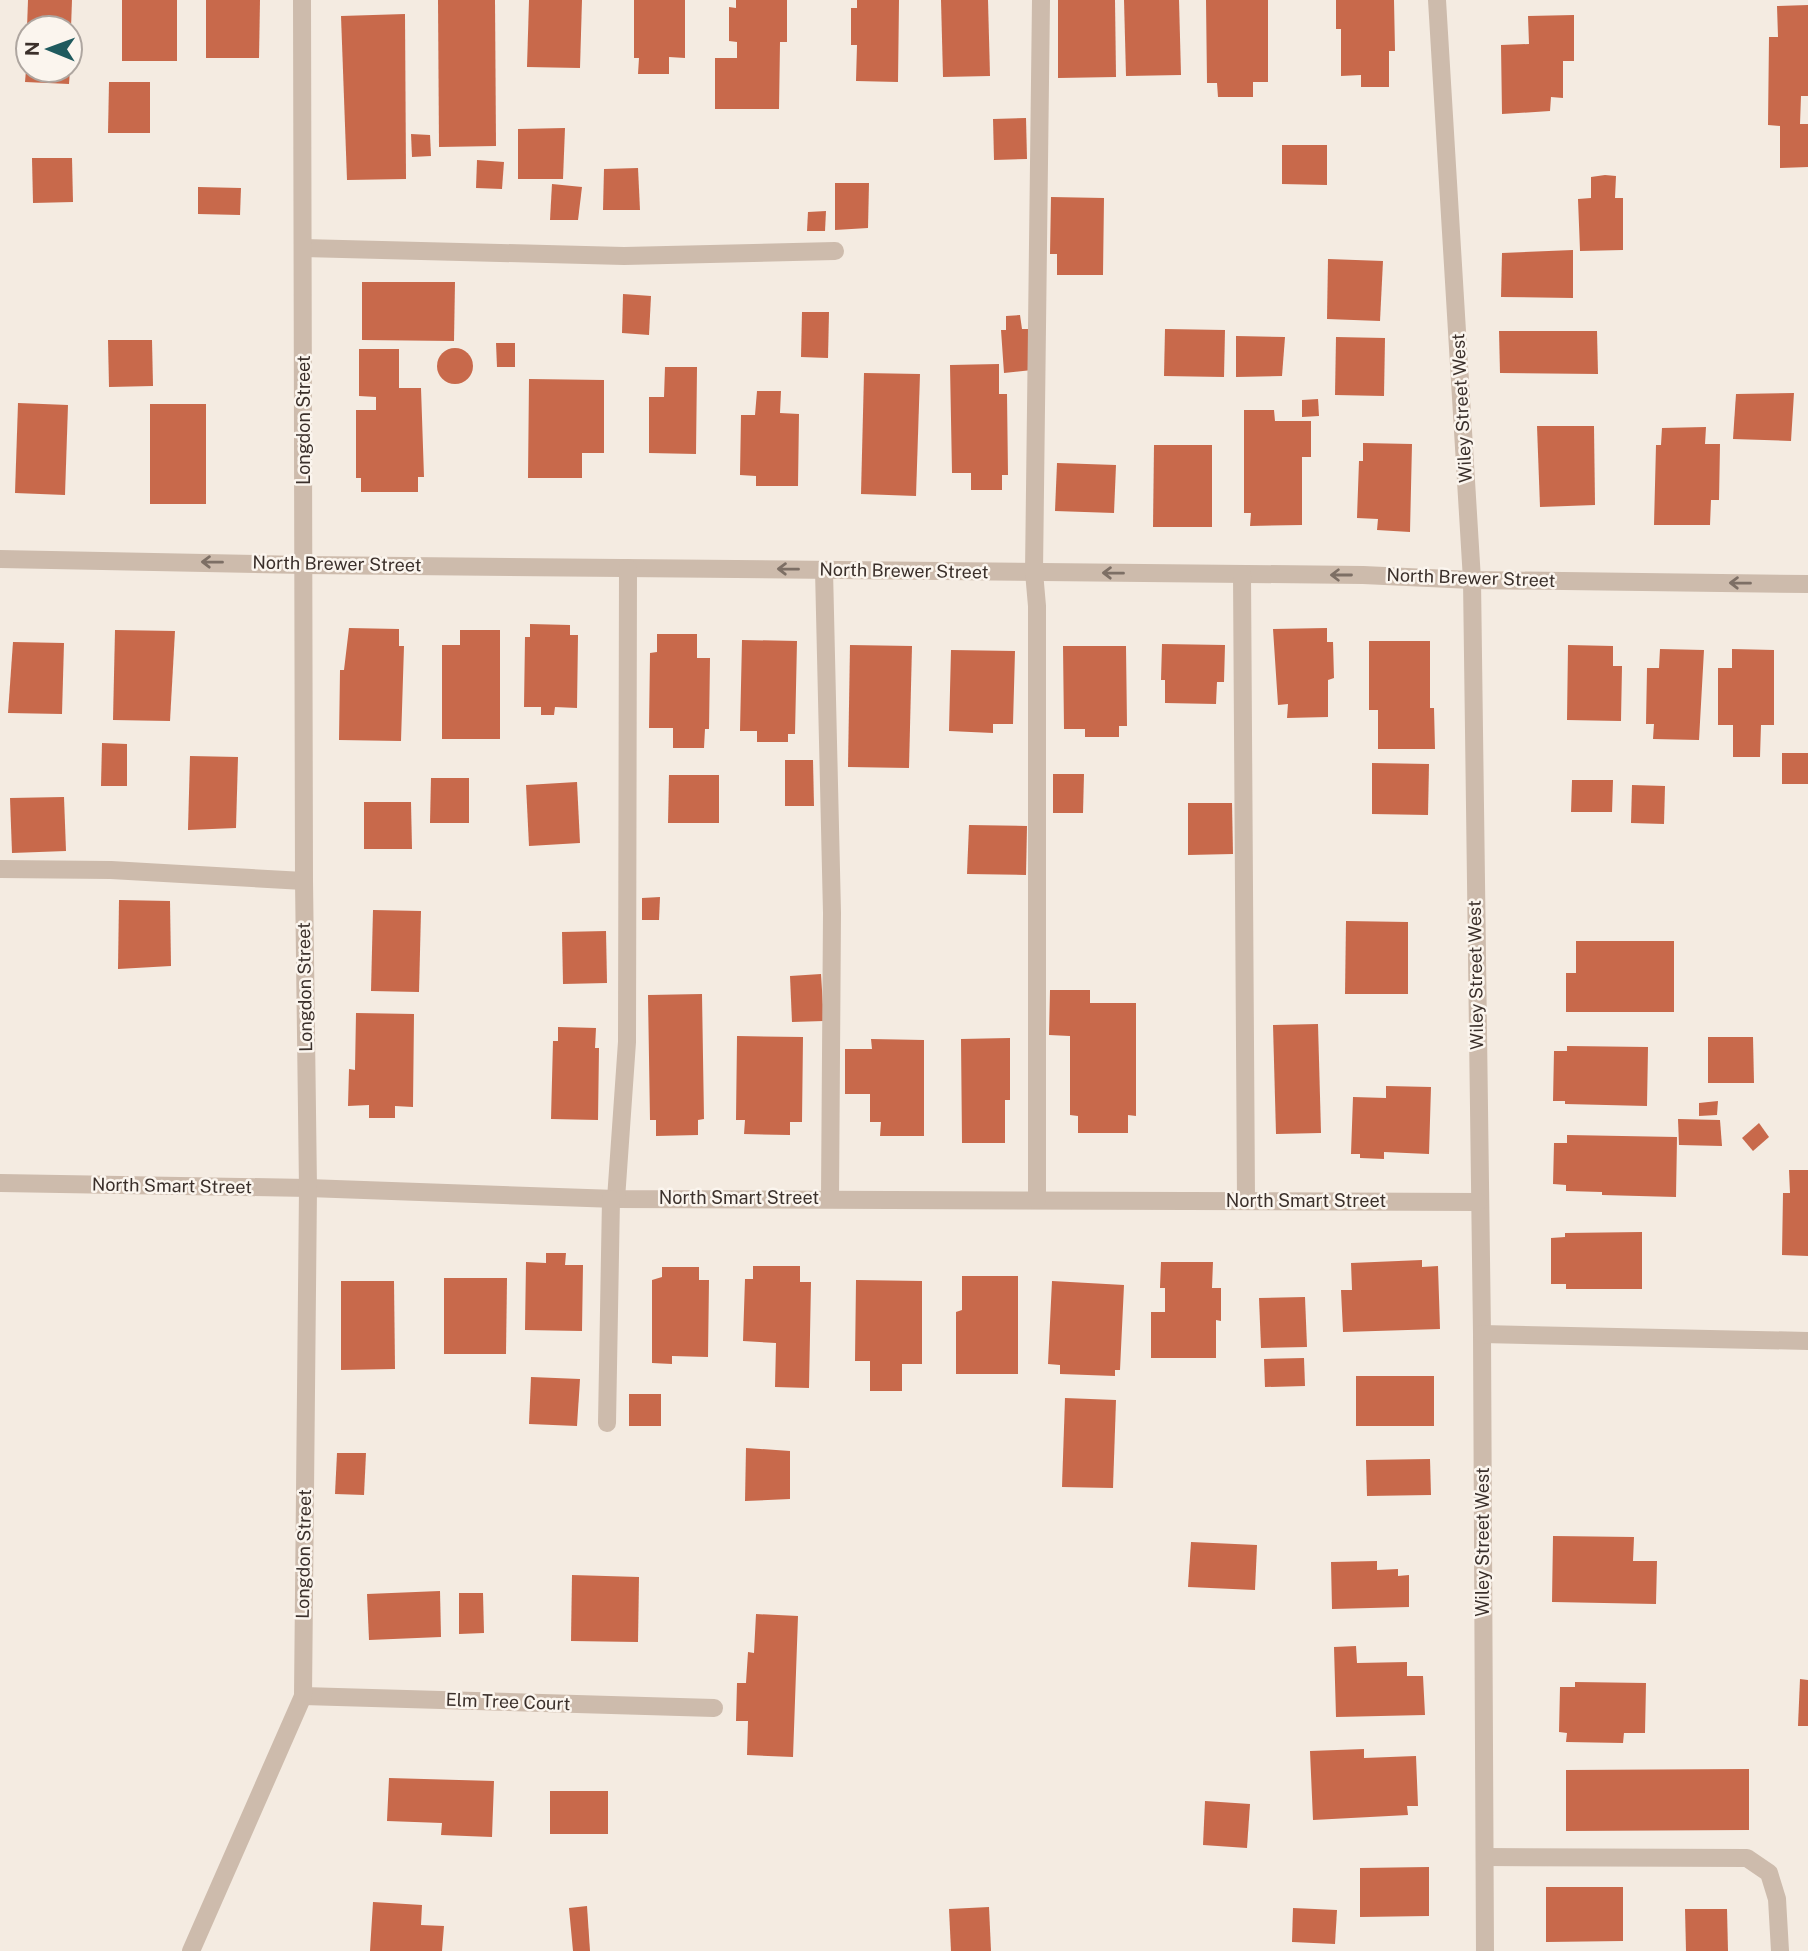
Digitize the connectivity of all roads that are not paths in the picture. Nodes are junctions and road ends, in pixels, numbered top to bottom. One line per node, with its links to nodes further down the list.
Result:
1 (302, 0): 4 (street, Longdon Street)
2 (1041, 0): 10 (street)
3 (1437, 0): 12 (street, Wiley Street West)
4 (303, 248): 5 (street); 7 (street, Longdon Street)
5 (835, 251)
6 (0, 559): 7 (street, North Brewer Street, one-way to 6)
7 (304, 565): 8 (street, North Brewer Street); 15 (street, Longdon Street)
8 (628, 568): 9 (street, North Brewer Street, one-way to 8); 19 (street)
9 (824, 570): 10 (street, North Brewer Street); 18 (street)
10 (1034, 572): 11 (street, North Brewer Street, one-way to 10); 20 (street)
11 (1242, 574): 12 (street, North Brewer Street, one-way to 11); 21 (street)
12 (1472, 580): 13 (street, North Brewer Street, one-way to 12); 22 (street, Wiley Street West)
13 (1808, 584)
14 (0, 869): 15 (street)
15 (304, 881): 17 (street, Longdon Street)
16 (0, 1183): 17 (street, North Smart Street)
17 (308, 1188): 19 (street, North Smart Street); 26 (street, Longdon Street)
18 (830, 1198): 19 (street, North Smart Street); 20 (street, North Smart Street)
19 (614, 1199): 25 (street)
20 (1037, 1200): 21 (street, North Smart Street)
21 (1246, 1200): 22 (street, North Smart Street)
22 (1478, 1202): 23 (street, Wiley Street West)
23 (1482, 1334): 24 (street); 28 (street, Wiley Street West)
24 (1808, 1341)
25 (607, 1423)
26 (303, 1696): 27 (street, Elm Tree Court); 29 (street, Longdon Street)
27 (714, 1708)
28 (1485, 1857): 30 (street, Wiley Street West); 31 (street)
29 (191, 1951)
30 (1485, 1951)
31 (1780, 1951)

